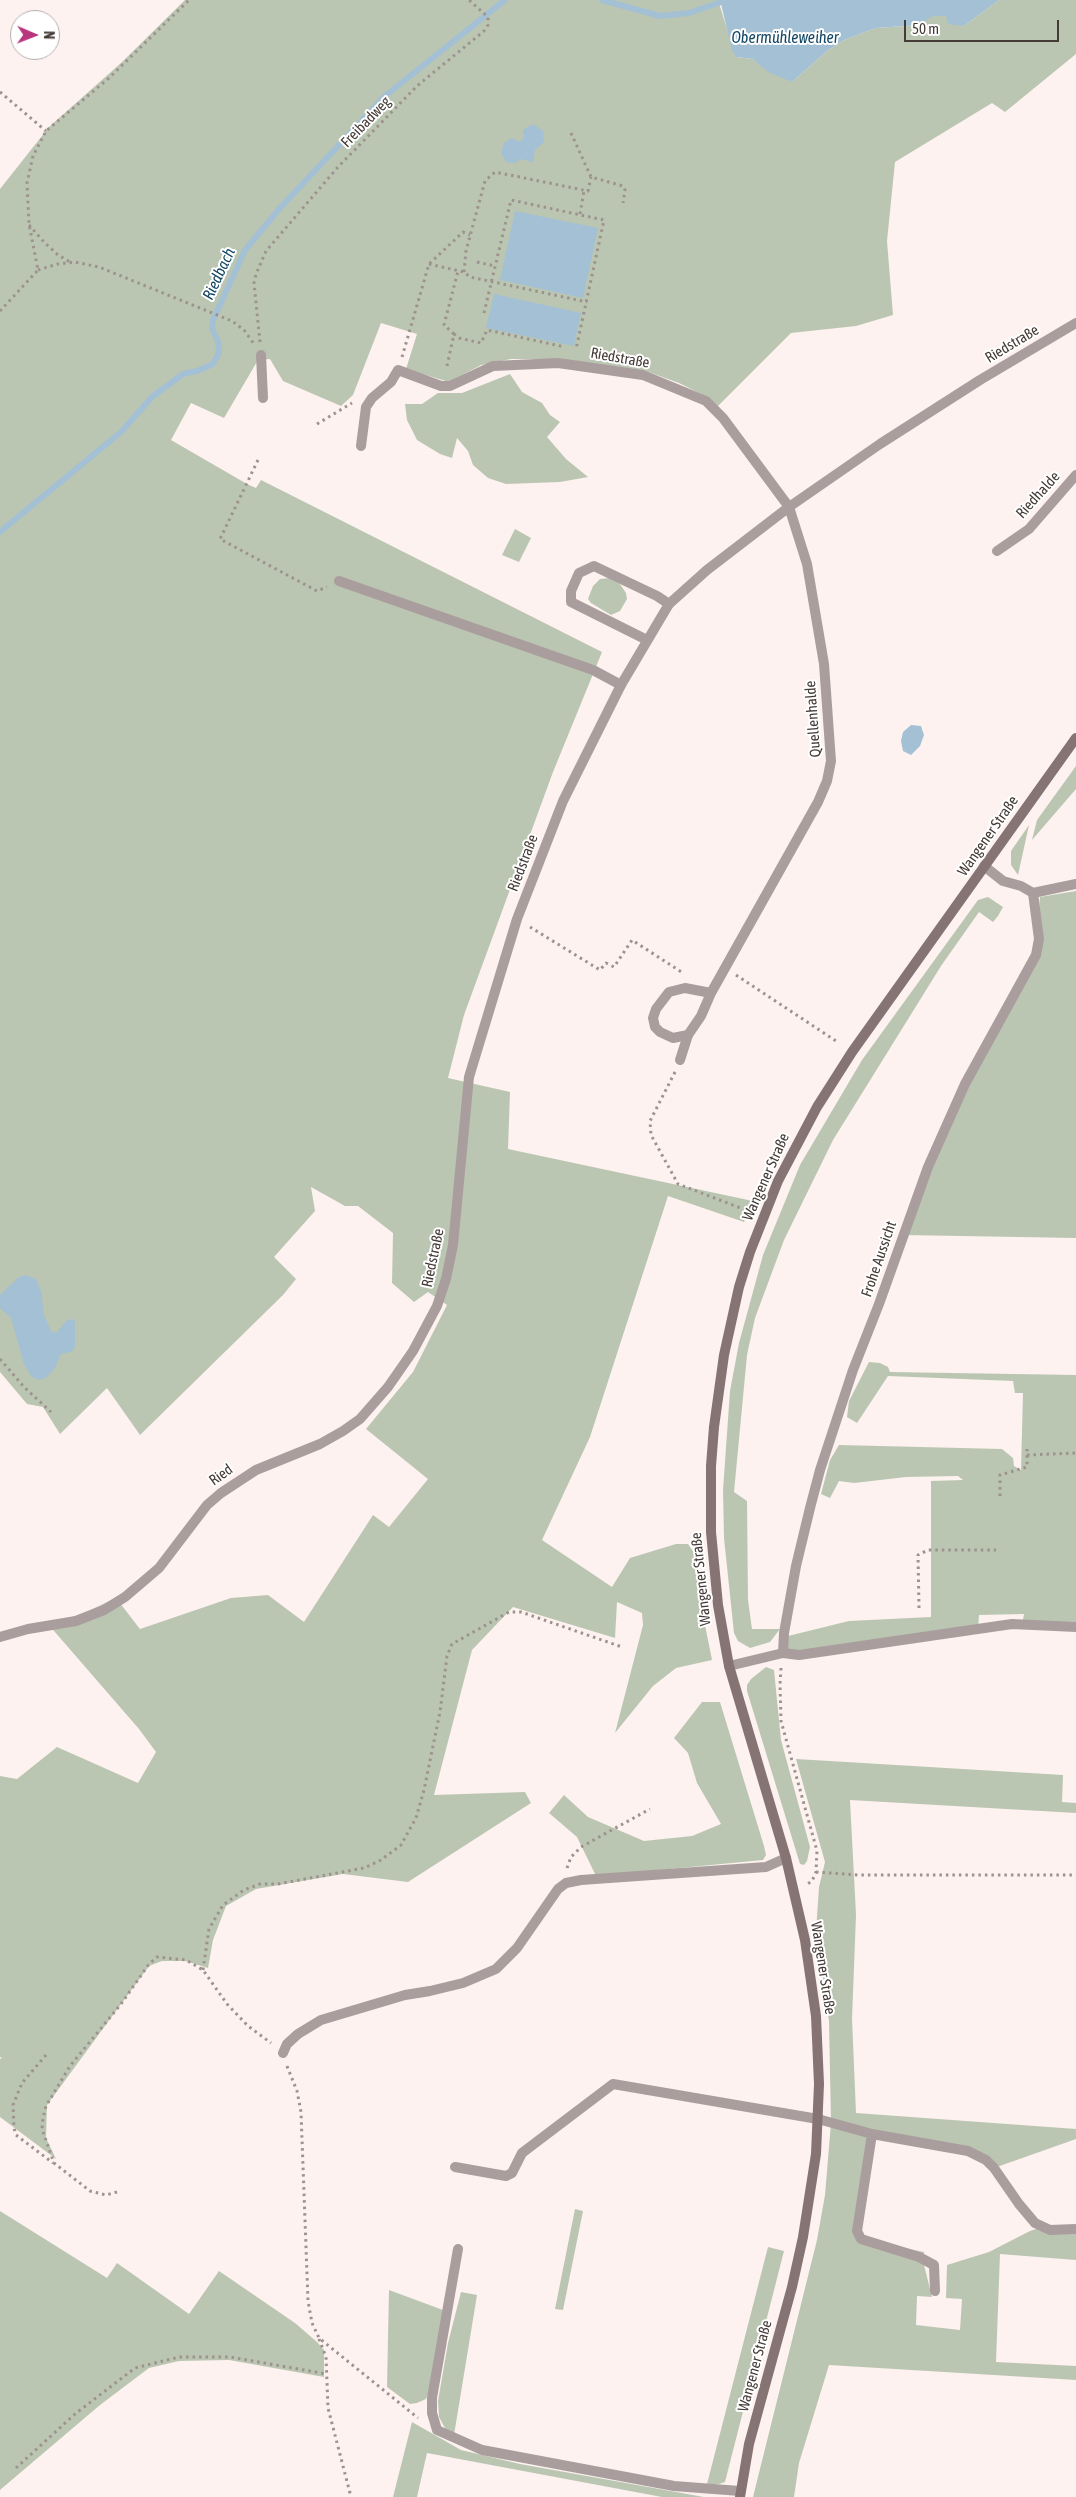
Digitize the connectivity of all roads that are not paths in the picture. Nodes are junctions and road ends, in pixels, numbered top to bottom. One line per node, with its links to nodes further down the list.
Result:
1 (1076, 324): 6 (street, Riedstraße)
2 (261, 355): 3 (street)
3 (263, 398)
4 (361, 446): 6 (street, Riedstraße)
5 (1076, 475): 7 (street, Riedhalde)
6 (789, 507): 9 (street, Riedstraße); 16 (street, Quellenhalde)
7 (997, 551)
8 (339, 582): 11 (street)
9 (669, 604): 10 (street, Riedstraße); 10 (street)
10 (648, 640): 11 (street, Riedstraße)
11 (620, 685): 19 (street, Riedstraße)
12 (1076, 738): 13 (main road, Wangener Straße)
13 (984, 866): 15 (street); 23 (main road, Wangener Straße)
14 (1076, 884): 15 (street)
15 (1033, 893): 22 (street, Frohe Aussicht)
16 (711, 993): 17 (street, Quellenhalde); 17 (street)
17 (688, 1035): 18 (street, Quellenhalde)
18 (680, 1060)
19 (437, 1306): 21 (street, Ried)
20 (1076, 1627): 22 (street)
21 (0, 1637)
22 (783, 1652): 23 (street)
23 (729, 1666): 24 (main road, Wangener Straße)
24 (786, 1858): 25 (street); 26 (main road, Wangener Straße)
25 (283, 2053)
26 (818, 2119): 27 (street); 28 (street); 32 (main road, Wangener Straße)
27 (872, 2134): 29 (street); 31 (street)
28 (455, 2167)
29 (1076, 2229)
30 (458, 2249): 32 (street)
31 (935, 2291)
32 (740, 2494)

